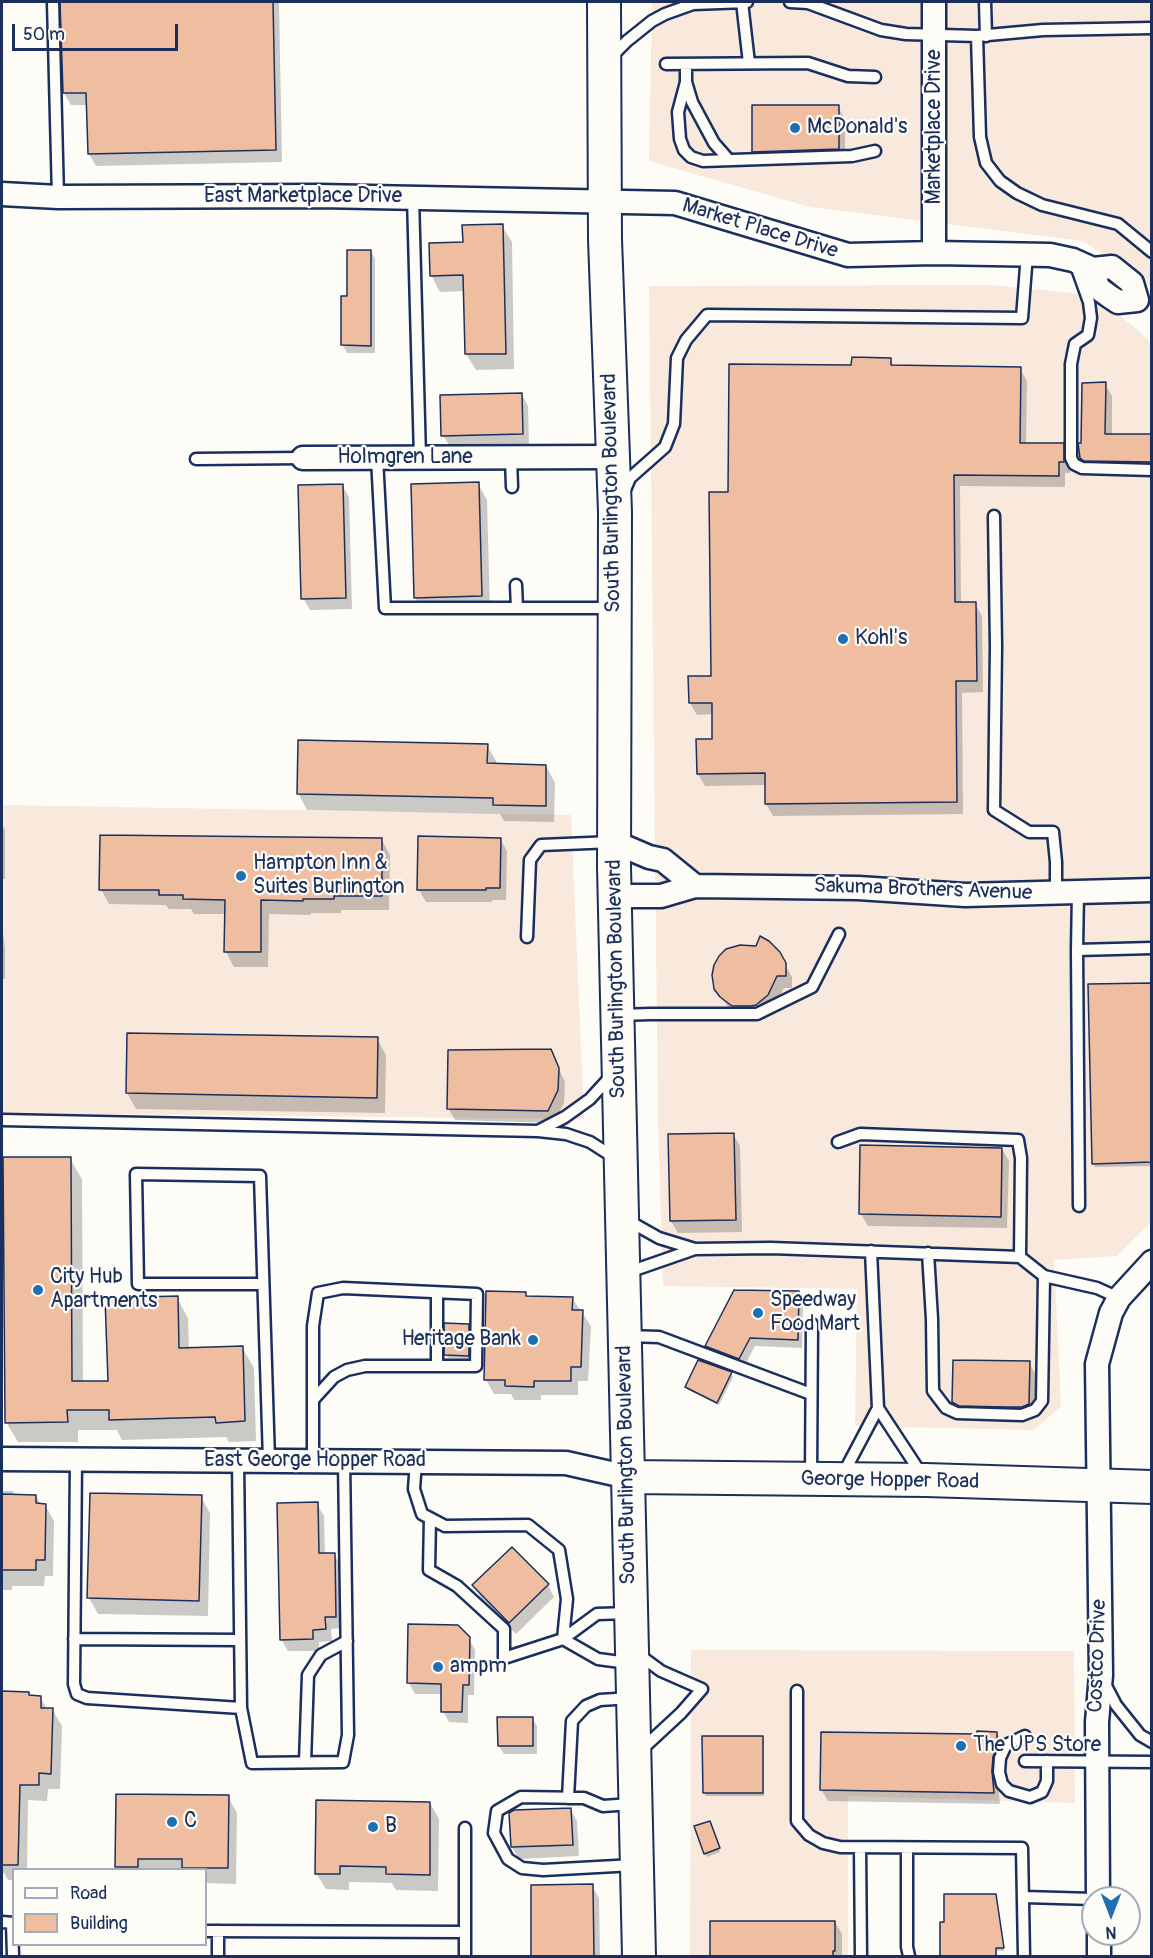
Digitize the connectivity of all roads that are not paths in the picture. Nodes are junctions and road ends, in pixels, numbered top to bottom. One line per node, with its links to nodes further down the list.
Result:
1 (53, 2): 20 (lane)
2 (604, 2): 15 (main road, South Burlington Boulevard)
3 (742, 2): 4 (lane); 11 (lane); 15 (lane)
4 (747, 2)
5 (790, 2): 9 (lane)
6 (934, 2): 9 (street, Marketplace Drive)
7 (985, 2): 10 (lane)
8 (1152, 28): 10 (lane)
9 (935, 35): 10 (lane); 24 (street, Marketplace Drive)
10 (982, 36): 23 (lane)
11 (749, 63): 13 (lane); 14 (lane)
12 (666, 64): 13 (lane)
13 (686, 64): 16 (lane)
14 (875, 77)
15 (605, 79): 22 (main road, South Burlington Boulevard)
16 (686, 82): 18 (lane); 18 (lane)
17 (875, 152): 18 (lane)
18 (729, 160)
19 (2, 194): 20 (street, East Marketplace Drive)
20 (58, 197): 21 (street, East Marketplace Drive)
21 (413, 197): 22 (street, East Marketplace Drive); 31 (lane)
22 (605, 200): 24 (street, Market Place Drive); 28 (main road, South Burlington Boulevard)
23 (1152, 252)
24 (934, 253): 25 (street, Market Place Drive)
25 (1027, 254): 26 (street, Market Place Drive); 36 (lane)
26 (1083, 264): 27 (street, Market Place Drive); 34 (lane)
27 (1144, 305)
28 (614, 457): 32 (street, Holmgren Lane); 36 (main road, South Burlington Boulevard)
29 (303, 458): 30 (street, Holmgren Lane); 33 (lane, Holmgren Lane)
30 (377, 458): 31 (street, Holmgren Lane); 39 (lane)
31 (420, 458): 32 (street, Holmgren Lane)
32 (511, 458): 35 (lane)
33 (196, 459)
34 (1152, 470)
35 (512, 487)
36 (615, 512): 40 (main road, South Burlington Boulevard)
37 (994, 516): 44 (lane)
38 (516, 585): 39 (lane)
39 (518, 608): 40 (lane)
40 (615, 608): 41 (main road, South Burlington Boulevard)
41 (614, 842): 42 (street); 45 (main road, South Burlington Boulevard); 47 (lane)
42 (695, 886): 44 (street, Sakuma Brothers Avenue); 45 (street, Sakuma Brothers Avenue)
43 (1152, 890): 44 (street, Sakuma Brothers Avenue)
44 (1067, 893): 49 (lane)
45 (615, 896): 50 (main road, South Burlington Boulevard)
46 (839, 934): 50 (lane)
47 (527, 938)
48 (1152, 948): 49 (lane)
49 (1077, 950): 56 (lane)
50 (618, 1016): 51 (main road, South Burlington Boulevard)
51 (619, 1069): 53 (lane); 55 (main road, South Burlington Boulevard)
52 (2, 1120): 53 (lane)
53 (538, 1131): 55 (lane)
54 (838, 1142): 61 (lane)
55 (621, 1161): 57 (main road, South Burlington Boulevard)
56 (1078, 1206)
57 (622, 1217): 58 (lane); 63 (main road, South Burlington Boulevard)
58 (695, 1249): 59 (lane); 63 (lane)
59 (871, 1251): 60 (lane); 73 (lane)
60 (928, 1253): 61 (lane); 64 (lane)
61 (1020, 1257): 64 (lane)
62 (1152, 1262): 67 (street)
63 (623, 1274): 69 (main road, South Burlington Boulevard)
64 (1044, 1276): 67 (lane)
65 (264, 1284): 65 (lane); 77 (lane)
66 (437, 1293): 70 (lane); 70 (lane); 72 (lane)
67 (1119, 1298): 84 (street)
68 (812, 1324): 71 (lane)
69 (624, 1336): 71 (lane); 81 (main road, South Burlington Boulevard)
70 (437, 1366): 72 (lane)
71 (811, 1394): 82 (lane)
72 (313, 1400): 78 (lane)
73 (878, 1408): 82 (lane); 83 (lane)
74 (2, 1459): 75 (street, East George Hopper Road)
75 (76, 1460): 76 (street, East George Hopper Road); 88 (lane)
76 (238, 1460): 77 (street, East George Hopper Road); 89 (lane)
77 (269, 1460): 78 (street, East George Hopper Road)
78 (313, 1460): 79 (street, East George Hopper Road)
79 (344, 1460): 80 (street, East George Hopper Road); 91 (lane)
80 (416, 1461): 81 (street, East George Hopper Road); 86 (lane)
81 (628, 1477): 82 (main road, George Hopper Road); 87 (main road, South Burlington Boulevard)
82 (826, 1480): 83 (main road, George Hopper Road)
83 (926, 1480): 84 (main road, George Hopper Road)
84 (1100, 1486): 85 (main road, George Hopper Road); 93 (street, Costco Drive)
85 (1152, 1487)
86 (430, 1518): 90 (lane); 90 (lane)
87 (630, 1613): 90 (lane); 92 (main road, South Burlington Boulevard)
88 (74, 1639): 89 (lane); 96 (lane)
89 (240, 1640): 96 (lane)
90 (563, 1640): 92 (lane)
91 (347, 1641): 102 (lane); 102 (lane)
92 (631, 1655): 95 (main road, South Burlington Boulevard); 99 (lane)
93 (1101, 1675): 98 (lane); 103 (street, Costco Drive)
94 (798, 1691): 108 (lane)
95 (632, 1698): 99 (main road, South Burlington Boulevard); 105 (lane)
96 (241, 1708): 102 (lane)
97 (1025, 1736): 101 (lane)
98 (1152, 1742)
99 (633, 1757): 106 (main road, South Burlington Boulevard)
100 (1025, 1761): 101 (lane)
101 (1047, 1761): 103 (lane)
102 (305, 1762)
103 (1096, 1762): 104 (lane); 111 (street, Costco Drive)
104 (1152, 1762)
105 (568, 1798): 106 (lane); 110 (lane)
106 (635, 1804): 110 (main road, South Burlington Boulevard)
107 (465, 1828): 117 (lane)
108 (860, 1848): 109 (lane); 122 (lane)
109 (907, 1848): 112 (lane); 123 (lane)
110 (637, 1865): 121 (main road, South Burlington Boulevard)
111 (1098, 1886)
112 (1024, 1897): 113 (lane); 124 (lane)
113 (1081, 1899)
114 (9, 1923): 118 (lane)
115 (207, 1931): 116 (lane)
116 (218, 1931): 117 (lane); 119 (lane)
117 (465, 1932): 120 (lane)
118 (13, 1956)
119 (218, 1956)
120 (465, 1956)
121 (639, 1956)
122 (861, 1956)
123 (909, 1956)
124 (1024, 1956)

